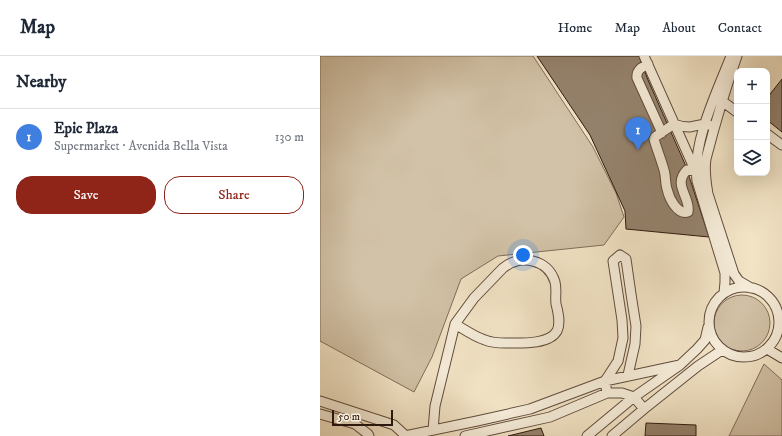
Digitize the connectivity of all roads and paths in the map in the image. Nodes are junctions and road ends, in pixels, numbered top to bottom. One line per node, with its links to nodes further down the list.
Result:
1 (731, 56): 4 (street)
2 (738, 56): 4 (street)
3 (646, 58): 6 (street); 9 (street)
4 (718, 100): 5 (street); 7 (street); 8 (street)
5 (734, 110)
6 (674, 124): 7 (street); 9 (street); 12 (street)
7 (705, 124): 8 (street); 12 (street)
8 (714, 126): 13 (street)
9 (662, 133): 12 (street)
10 (770, 136): 11 (street)
11 (782, 145)
12 (696, 171): 14 (street)
13 (751, 288): 14 (street); 17 (street)
14 (724, 293): 16 (street)
15 (455, 324): 15 (street); 35 (street)
16 (708, 325): 19 (street); 21 (street)
17 (781, 327): 18 (street)
18 (767, 349): 19 (street); 20 (street)
19 (722, 350): 28 (street)
20 (782, 358)
21 (680, 365): 22 (street); 25 (street)
22 (644, 372): 23 (street); 25 (street)
23 (628, 376): 24 (street); 24 (street)
24 (605, 381): 26 (street); 35 (street)
25 (649, 388): 27 (street); 28 (street)
26 (607, 393): 27 (street); 38 (street)
27 (634, 397): 30 (street); 39 (street)
28 (657, 398): 30 (street)
29 (320, 401): 31 (street)
30 (644, 409): 40 (street)
31 (358, 413): 33 (street); 34 (street)
32 (320, 414): 33 (street)
33 (355, 424): 36 (street)
34 (394, 425): 35 (street); 37 (street)
35 (429, 431): 37 (street)
36 (369, 436)
37 (406, 436)
38 (465, 436)
39 (587, 436)
40 (612, 436)

